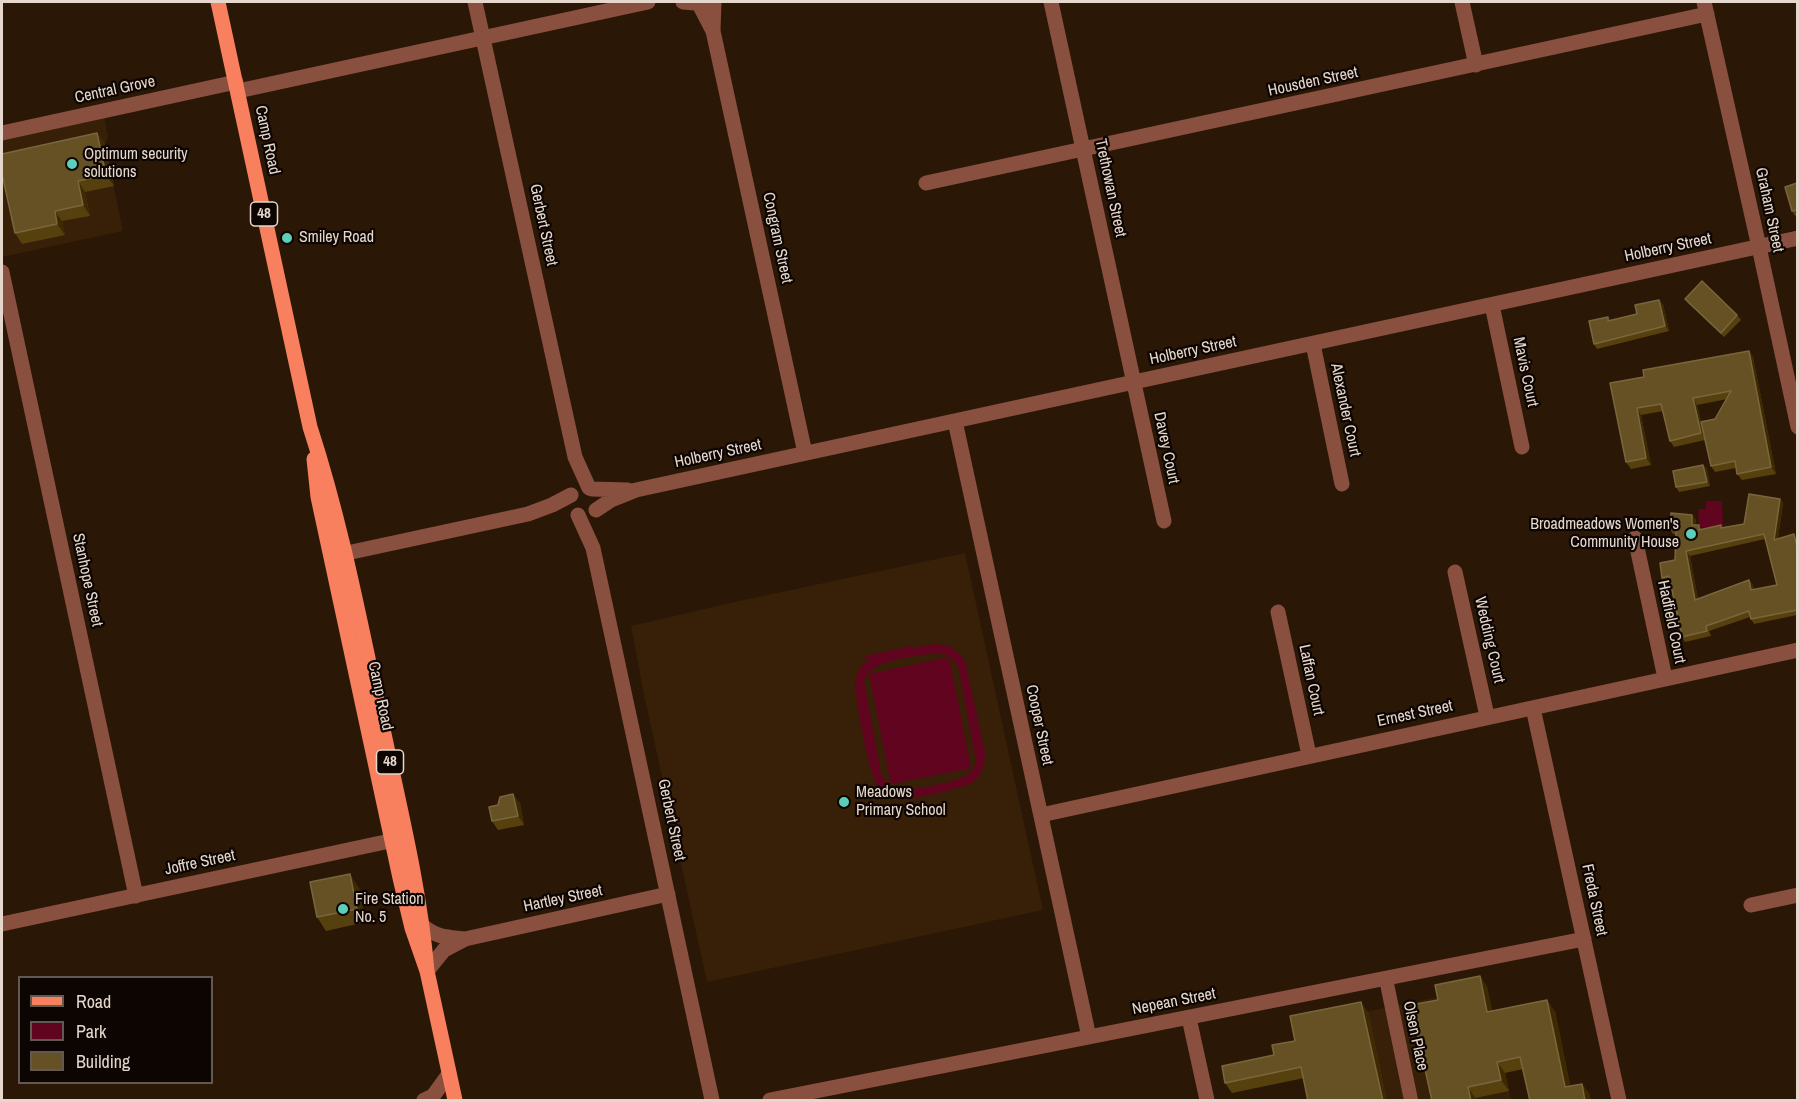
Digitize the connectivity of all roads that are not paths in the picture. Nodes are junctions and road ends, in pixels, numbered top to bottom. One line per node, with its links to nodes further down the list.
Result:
1 (218, 2): 10 (main road, Camp Road / 48)
2 (475, 2): 8 (street, Gerbert Street)
3 (648, 2): 8 (street)
4 (1051, 2): 12 (street, Trethowan Street)
5 (1462, 2): 9 (street)
6 (700, 3): 24 (street, Congram Street)
7 (1706, 8): 9 (street, Housden Street); 15 (street, Graham Street)
8 (483, 36): 10 (street); 25 (street, Gerbert Street)
9 (1476, 65): 12 (street, Housden Street)
10 (237, 86): 11 (street, Central Grove); 34 (main road, Camp Road / 48)
11 (2, 133)
12 (1084, 150): 13 (street, Housden Street); 20 (street, Trethowan Street)
13 (926, 183)
14 (1797, 238): 15 (street, Holberry Street)
15 (1759, 247): 17 (street, Holberry Street); 22 (street, Graham Street)
16 (2, 272): 18 (street, Stanhope Street)
17 (1492, 305): 19 (street, Holberry Street); 23 (street, Mavis Court)
18 (7, 319): 46 (street, Stanhope Street)
19 (1312, 344): 20 (street, Holberry Street); 26 (street, Alexander Court)
20 (1134, 382): 21 (street, Holberry Street); 32 (street, Davey Court)
21 (955, 421): 24 (street, Holberry Street); 42 (street, Cooper Street)
22 (1797, 427)
23 (1522, 447)
24 (805, 453): 28 (street, Holberry Street)
25 (575, 457): 27 (street, Gerbert Street); 29 (street, Gerbert Street)
26 (1342, 484)
27 (590, 489): 28 (street, Holberry Street); 29 (street); 30 (street)
28 (636, 490): 30 (street, Holberry Street)
29 (572, 493): 30 (street); 31 (street, Holberry Street)
30 (585, 513): 31 (street, Holberry Street); 44 (street, Gerbert Street)
31 (528, 514): 34 (street, Holberry Street)
32 (1164, 521)
33 (1635, 538): 38 (street, Hadfield Court)
34 (338, 555): 43 (main road, Camp Road / 48)
35 (1455, 572): 40 (street, Wedding Court)
36 (1278, 612): 41 (street, Laffan Court)
37 (1797, 650): 38 (street, Ernest Street)
38 (1665, 678): 39 (street, Ernest Street)
39 (1533, 708): 40 (street, Ernest Street); 51 (street, Freda Street)
40 (1487, 716): 41 (street, Ernest Street)
41 (1309, 755): 42 (street, Ernest Street)
42 (1041, 815): 55 (street, Cooper Street)
43 (399, 839): 46 (street, Joffre Street); 49 (main road, Camp Road / 48); 52 (main road, Camp Road / 48)
44 (668, 894): 50 (street, Hartley Street); 59 (street, Gerbert Street)
45 (1797, 895): 47 (street)
46 (136, 896): 48 (street, Joffre Street)
47 (1751, 905)
48 (2, 924)
49 (423, 926): 50 (street, Hartley Street); 52 (main road, Camp Road / 48)
50 (465, 939): 52 (street, Hartley Street)
51 (1584, 939): 53 (street, Nepean Street); 63 (street, Freda Street)
52 (427, 971): 56 (main road, Camp Road / 48)
53 (1386, 979): 54 (street, Nepean Street); 62 (street, Olsen Place)
54 (1189, 1018): 55 (street, Nepean Street); 61 (street)
55 (1089, 1037): 60 (street, Nepean Street)
56 (449, 1074): 57 (street); 58 (main road, Camp Road / 48)
57 (424, 1101)
58 (455, 1101)
59 (712, 1101)
60 (770, 1101)
61 (1207, 1101)
62 (1412, 1101)
63 (1618, 1101)

